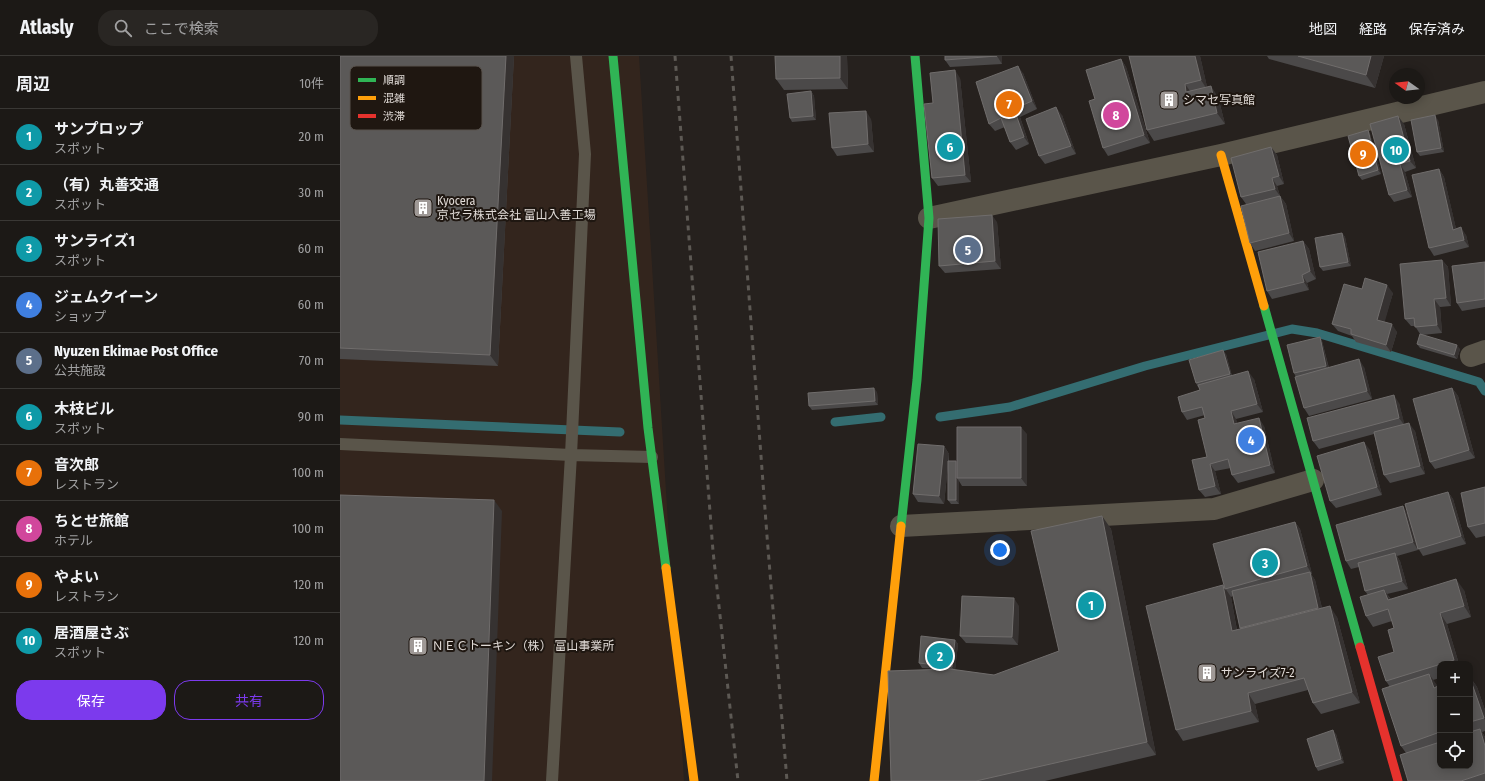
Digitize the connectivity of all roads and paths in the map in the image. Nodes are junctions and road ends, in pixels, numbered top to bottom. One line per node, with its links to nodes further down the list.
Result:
1 (576, 56): 8 (lane)
2 (613, 56): 9 (street)
3 (915, 56): 6 (street)
4 (1485, 92): 5 (street)
5 (1221, 155): 6 (street); 10 (street)
6 (929, 218): 11 (street)
7 (340, 444): 8 (lane)
8 (571, 455): 9 (lane); 12 (lane)
9 (652, 457): 13 (street)
10 (1313, 480): 11 (street); 15 (street)
11 (901, 526): 14 (street)
12 (552, 781)
13 (694, 781)
14 (874, 781)
15 (1398, 781)

